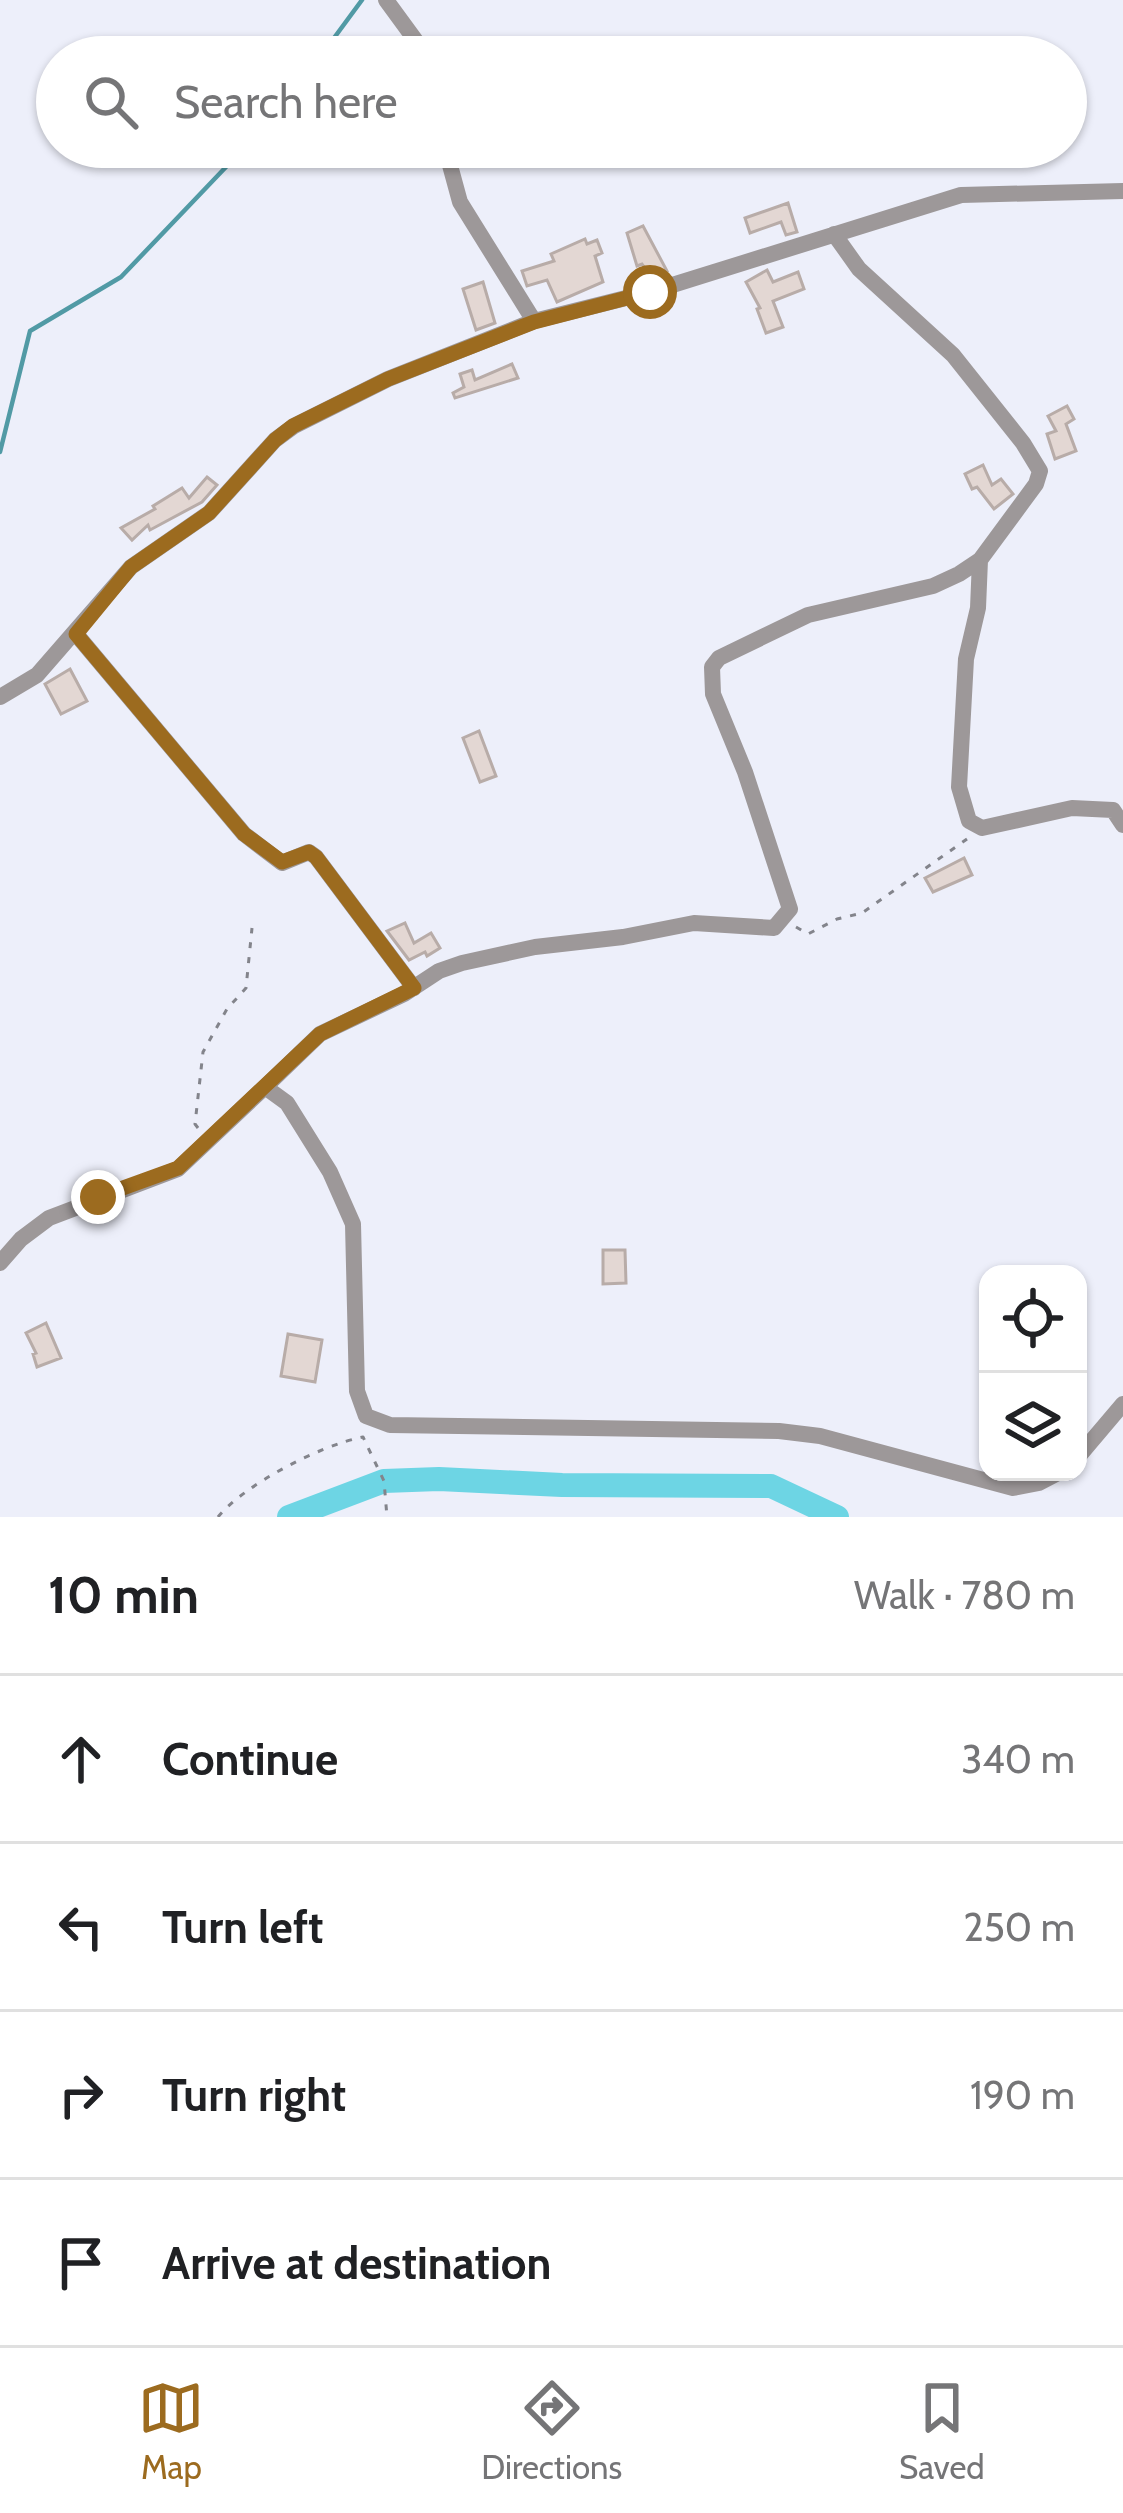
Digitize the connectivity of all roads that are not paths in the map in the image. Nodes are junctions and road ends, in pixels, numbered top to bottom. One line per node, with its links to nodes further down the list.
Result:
1 (386, 0): 2 (street)
2 (413, 36)
3 (451, 168): 6 (street)
4 (1123, 191): 5 (street)
5 (834, 234): 6 (street); 7 (street)
6 (534, 322): 8 (street)
7 (980, 560): 10 (street); 11 (street)
8 (76, 634): 9 (street); 11 (street)
9 (0, 697)
10 (1123, 825)
11 (414, 988): 12 (street)
12 (266, 1087): 13 (street); 16 (street)
13 (0, 1263)
14 (1123, 1404): 15 (street)
15 (1087, 1446)
16 (979, 1479)
17 (987, 1481): 18 (street)
18 (1043, 1481)

